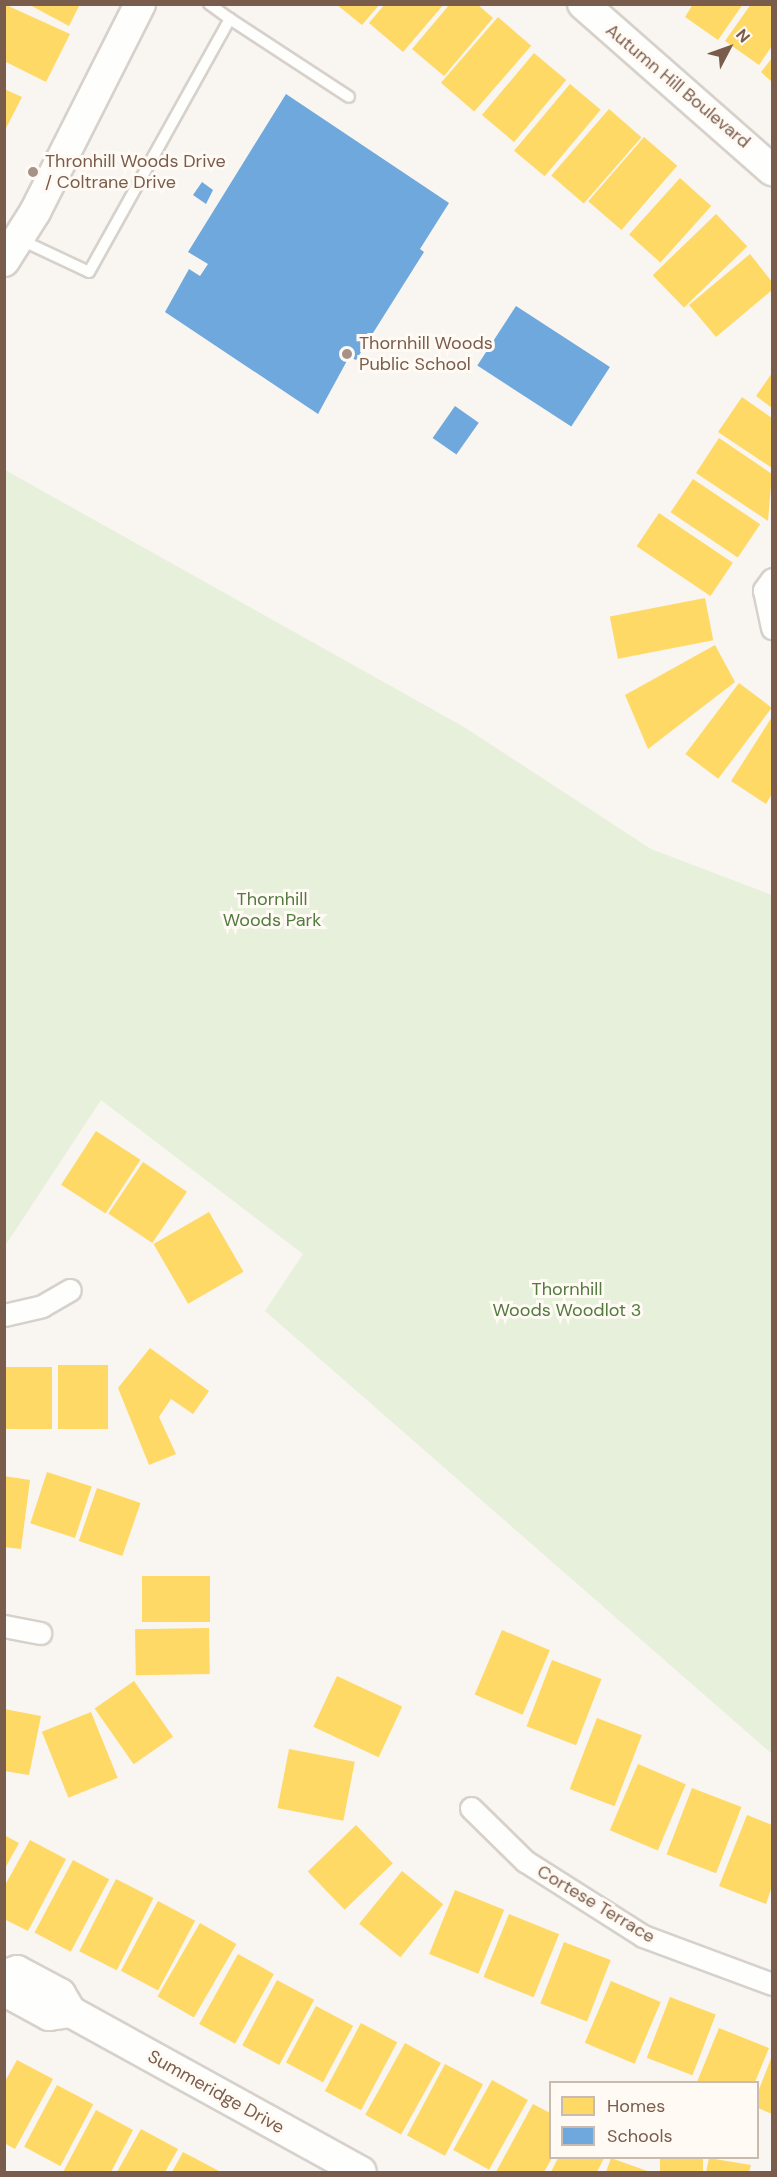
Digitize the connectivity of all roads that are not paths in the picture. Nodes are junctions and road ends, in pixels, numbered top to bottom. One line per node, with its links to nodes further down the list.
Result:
1 (140, 4): 7 (street)
2 (209, 4): 4 (lane)
3 (583, 4): 6 (street, Autumn Hill Boulevard)
4 (230, 19): 5 (lane); 7 (lane)
5 (349, 97)
6 (772, 170)
7 (9, 243)
8 (772, 579): 9 (street)
9 (772, 628)
10 (70, 1290): 11 (street)
11 (4, 1315)
12 (4, 1626): 13 (street)
13 (39, 1633)
14 (471, 1808): 16 (street, Cortese Terrace)
15 (4, 1978): 17 (street, Summeridge Drive)
16 (772, 1984)
17 (361, 2172)

